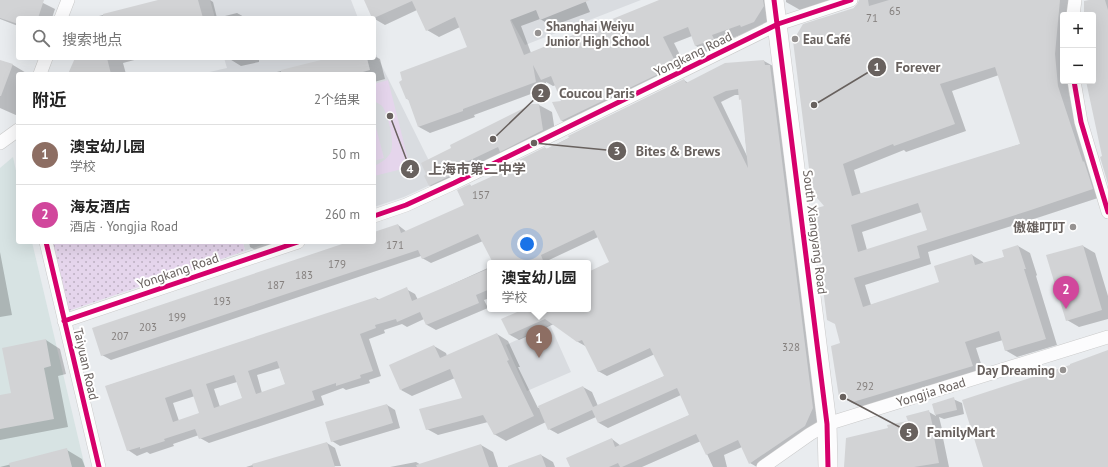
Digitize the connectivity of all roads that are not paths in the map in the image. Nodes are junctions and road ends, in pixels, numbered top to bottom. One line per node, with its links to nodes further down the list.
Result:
1 (68, 0): 6 (street)
2 (774, 0): 7 (street, South Xiangyang Road)
3 (851, 0): 7 (street, Yongkang Road)
4 (1075, 0): 5 (street)
5 (1073, 12)
6 (62, 16)
7 (778, 24): 14 (street, Yongkang Road); 19 (street, South Xiangyang Road)
8 (45, 60): 9 (street)
9 (41, 72)
10 (1075, 84): 13 (street)
11 (16, 131): 12 (street)
12 (0, 143)
13 (1108, 212)
14 (376, 215)
15 (46, 244): 17 (street, Taiyuan Road)
16 (292, 244): 17 (street, Yongkang Road)
17 (64, 321): 20 (street, Taiyuan Road)
18 (1108, 337): 19 (street, Yongjia Road)
19 (827, 424): 21 (street, Yongjia Road); 22 (street, South Xiangyang Road)
20 (99, 467)
21 (762, 467)
22 (828, 467)

